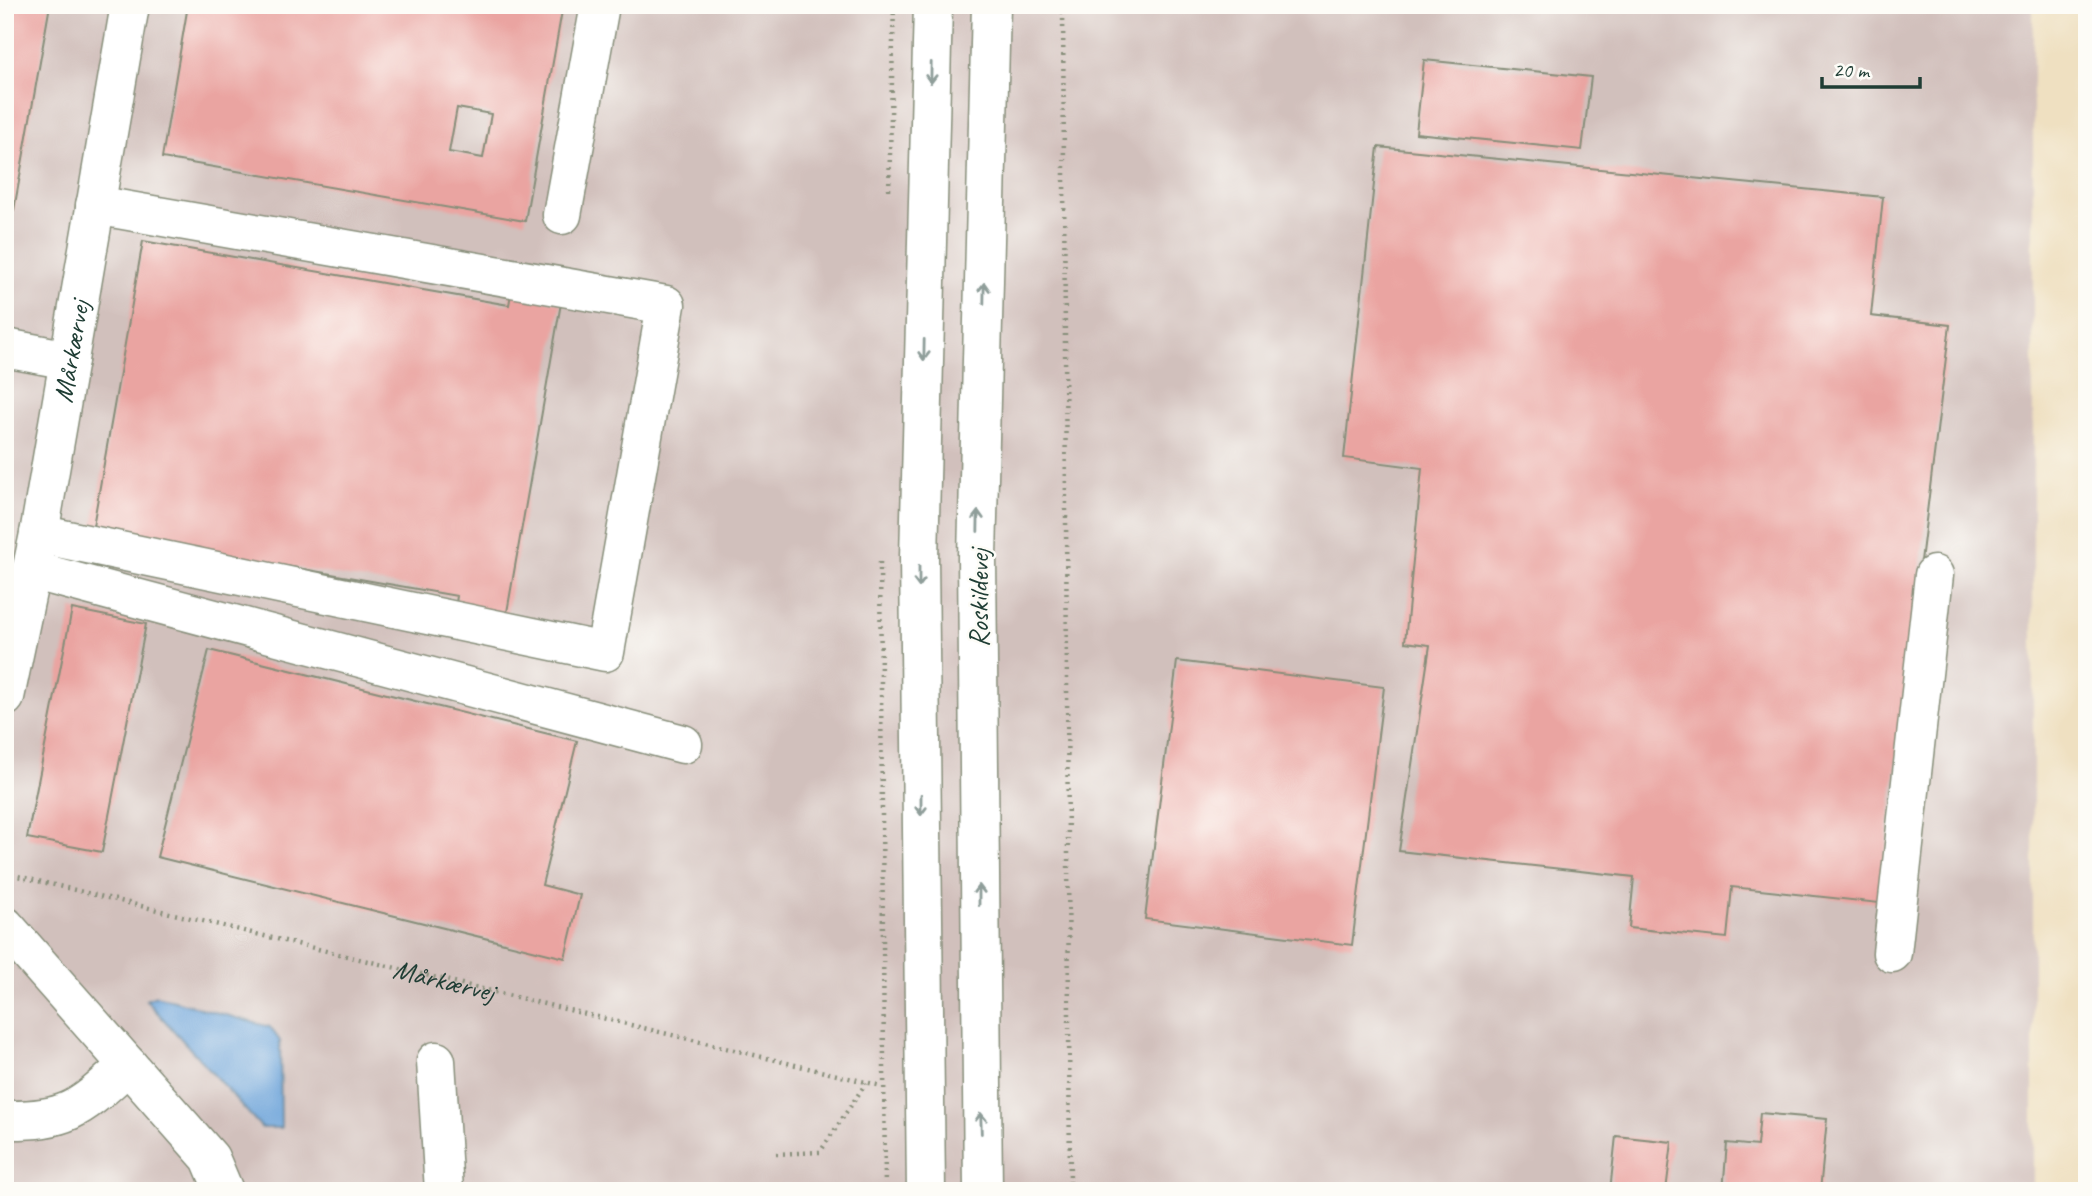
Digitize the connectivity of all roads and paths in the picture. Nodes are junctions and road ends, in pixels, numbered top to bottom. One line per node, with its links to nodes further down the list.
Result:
1 (130, 5): 6 (main road, Mårkærvej)
2 (600, 5): 7 (main road)
3 (933, 5): 26 (main road, Roskildevej, one-way to 26)
4 (992, 5): 27 (main road, Roskildevej, one-way to 4)
5 (1063, 5): 28 (path)
6 (95, 205): 9 (main road, Mårkærvej); 10 (main road)
7 (562, 215)
8 (5, 348): 9 (main road)
9 (68, 360): 10 (main road, Mårkærvej)
10 (38, 534): 11 (main road, Mårkærvej)
11 (31, 570): 13 (main road, Mårkærvej); 14 (main road)
12 (1934, 575): 17 (main road)
13 (5, 697)
14 (682, 744)
15 (5, 873): 20 (path, Mårkærvej)
16 (5, 926): 19 (main road)
17 (1892, 953)
18 (436, 1061): 25 (main road)
19 (128, 1065): 22 (main road); 24 (main road)
20 (866, 1083): 21 (path, Mårkærvej); 23 (path)
21 (882, 1086)
22 (5, 1120)
23 (776, 1154)
24 (224, 1191)
25 (444, 1191)
26 (926, 1191)
27 (983, 1191)
28 (1070, 1191)

